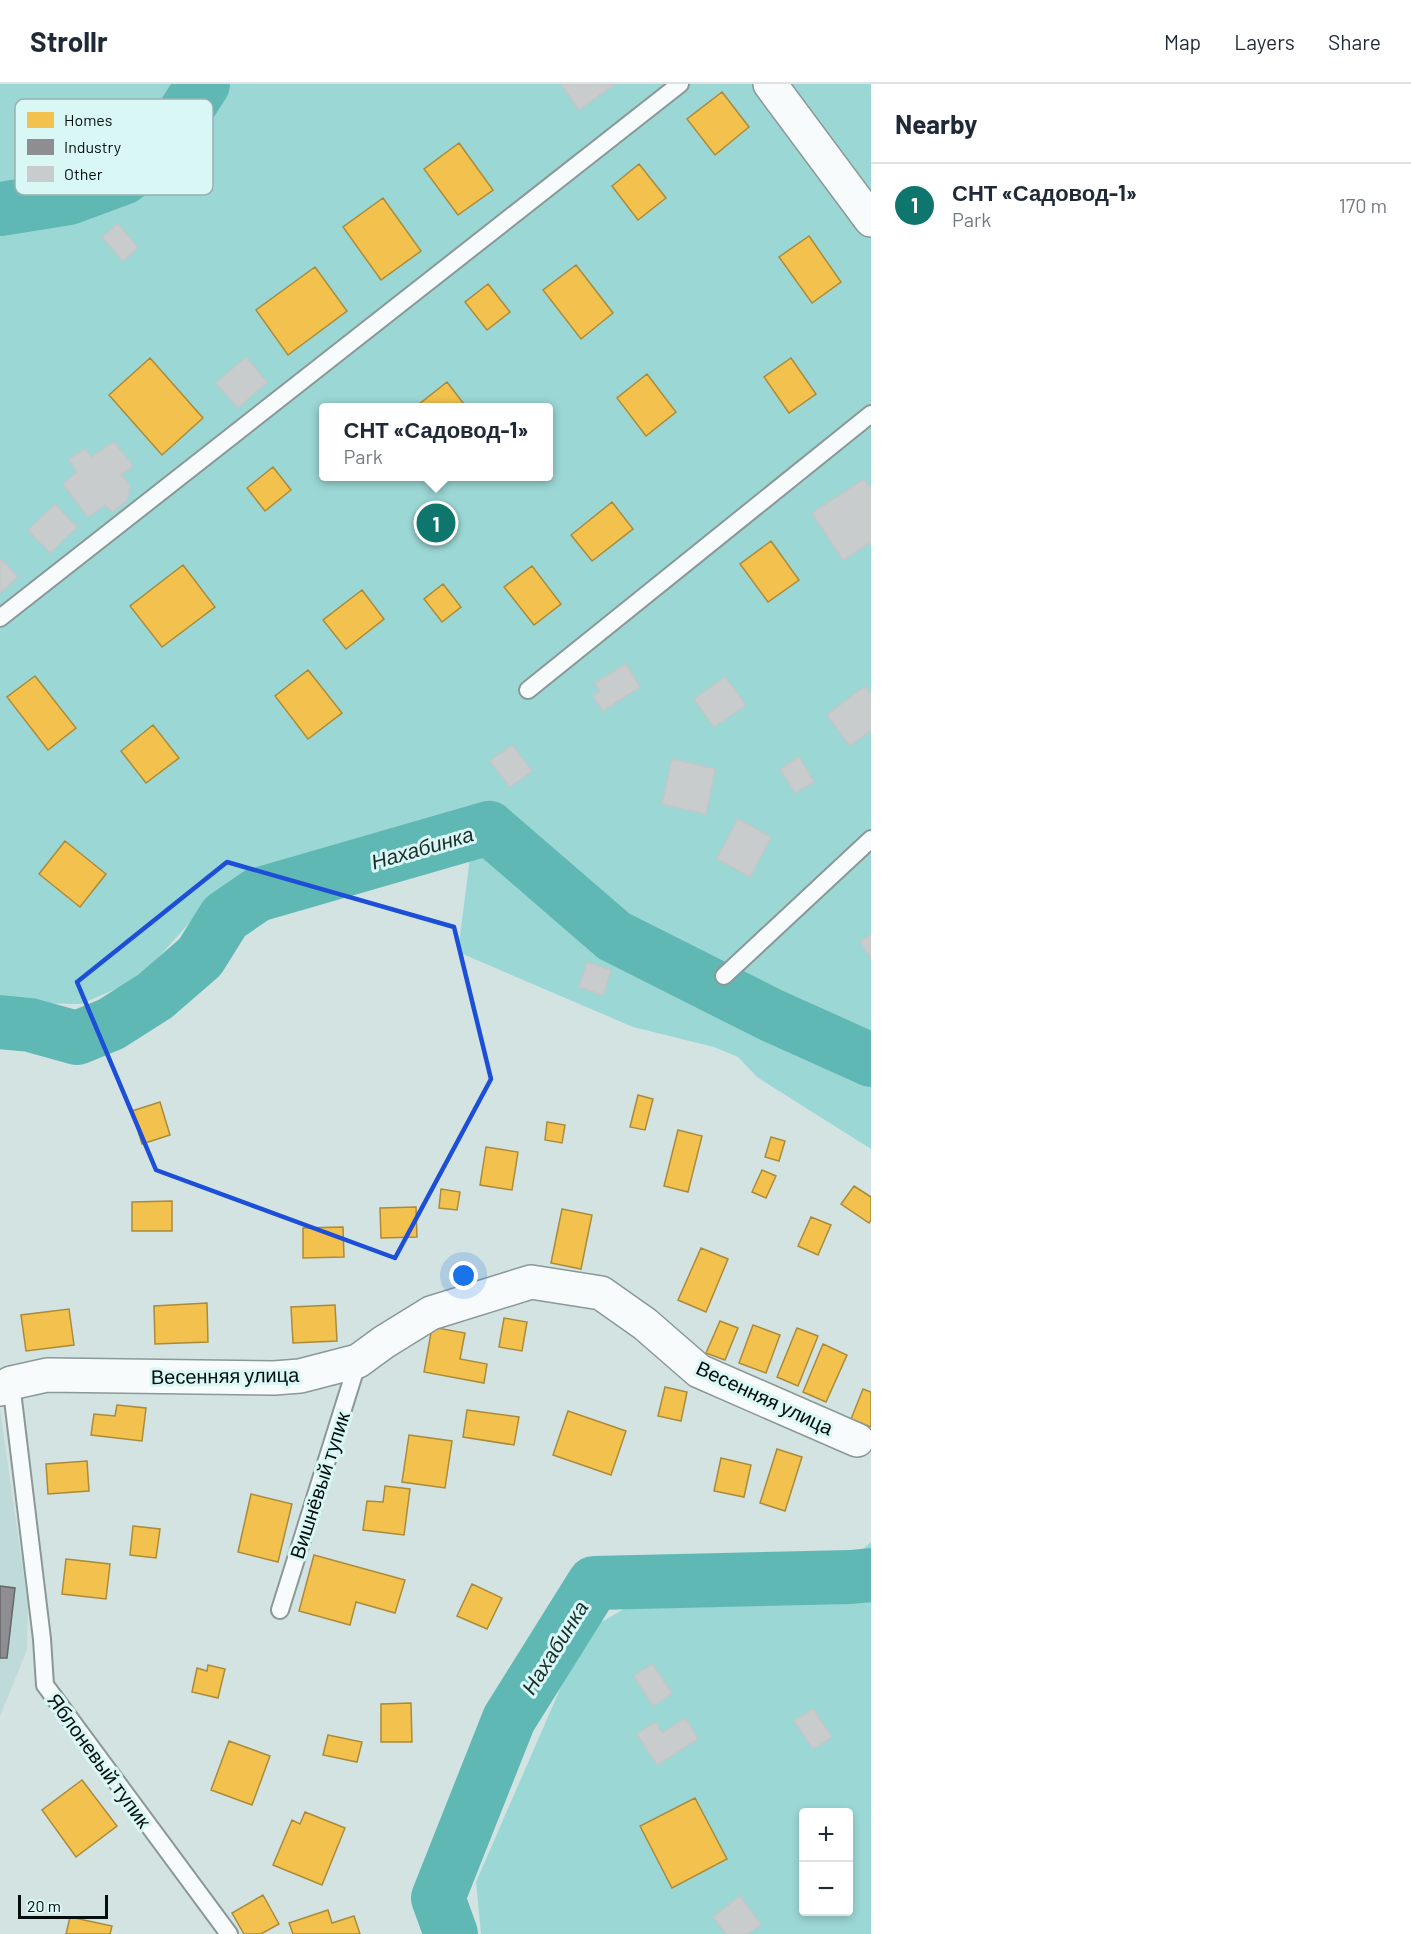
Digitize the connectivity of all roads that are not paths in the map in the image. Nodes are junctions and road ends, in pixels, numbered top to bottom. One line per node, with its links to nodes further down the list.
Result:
1 (680, 84): 5 (lane)
2 (770, 84): 3 (street)
3 (871, 220)
4 (871, 414): 6 (lane)
5 (0, 618)
6 (528, 690)
7 (871, 838): 8 (lane)
8 (724, 976)
9 (358, 1361): 10 (street, Весенняя улица); 11 (street, Весенняя улица); 12 (lane, Вишнёвый тупик)
10 (5, 1386): 13 (lane, Яблоневый тупик)
11 (857, 1440)
12 (280, 1610)
13 (229, 1934)

